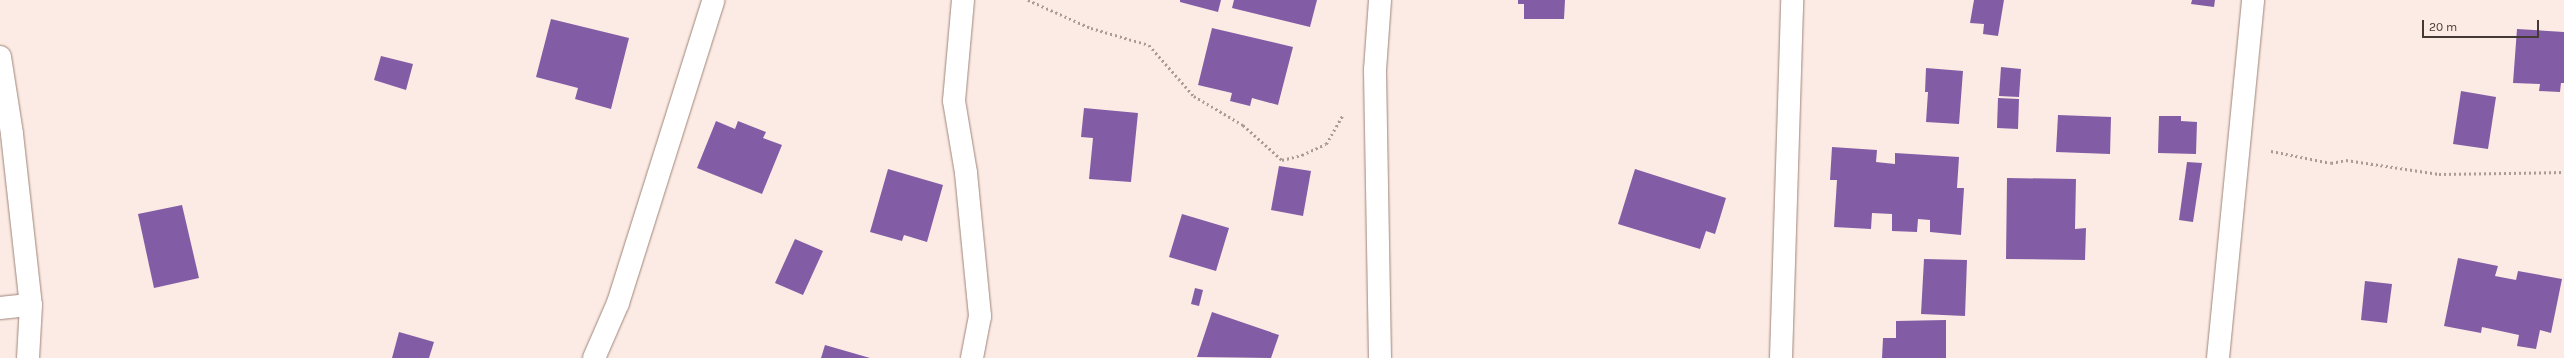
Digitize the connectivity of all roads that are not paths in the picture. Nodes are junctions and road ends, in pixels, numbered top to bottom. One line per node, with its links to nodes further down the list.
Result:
1 (963, 0): 11 (street)
2 (1380, 0): 12 (street)
3 (1792, 0): 13 (street)
4 (2253, 0): 14 (street)
5 (713, 1): 10 (street)
6 (0, 57): 7 (street)
7 (31, 305): 8 (street); 9 (street)
8 (0, 308)
9 (28, 358)
10 (594, 358)
11 (972, 358)
12 (1380, 358)
13 (1781, 358)
14 (2218, 358)

